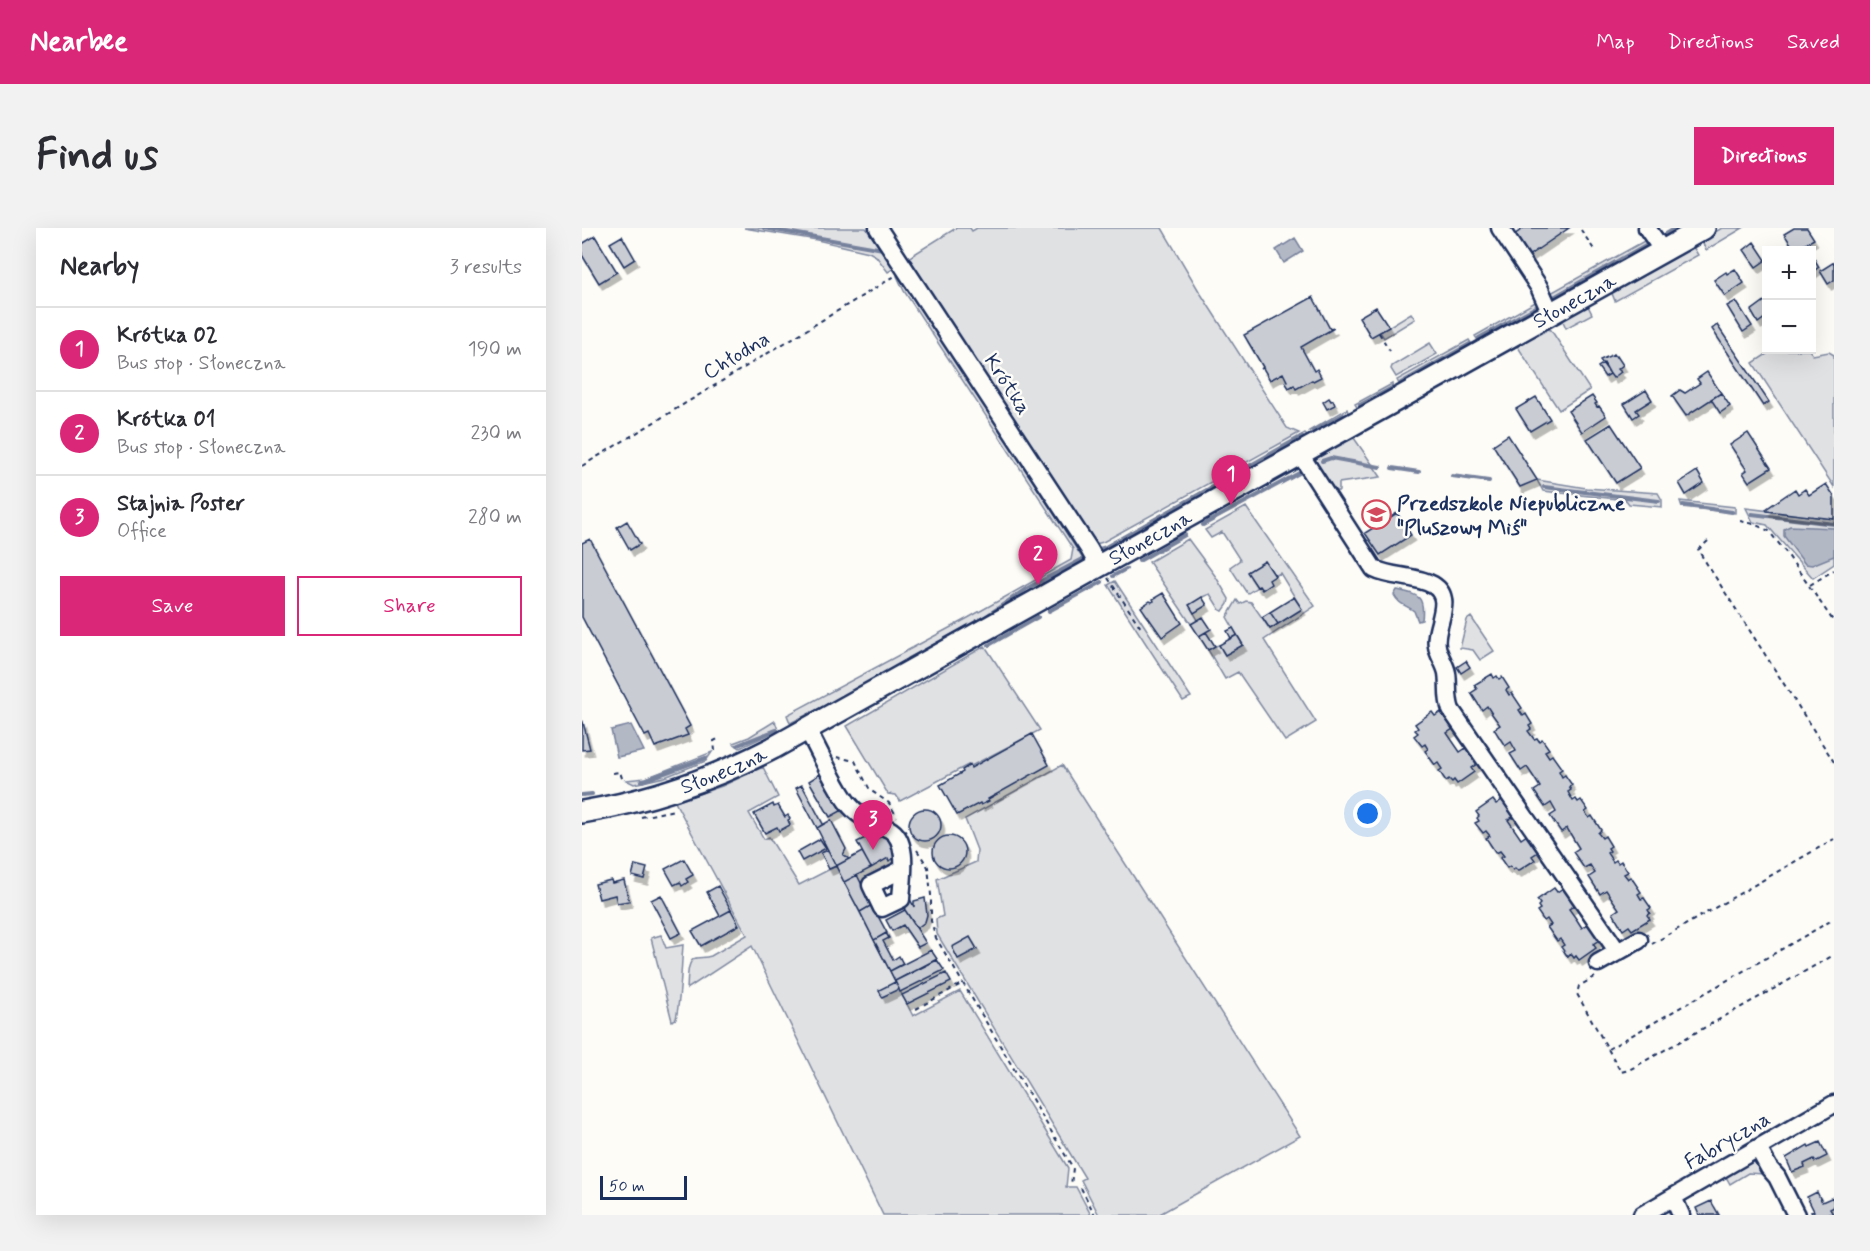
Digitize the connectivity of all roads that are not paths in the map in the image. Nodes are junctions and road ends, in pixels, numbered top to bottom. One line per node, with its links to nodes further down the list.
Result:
1 (878, 228): 8 (street, Krótka)
2 (1500, 228): 6 (street)
3 (1647, 228): 5 (street)
4 (1704, 228): 5 (main road, Słoneczna)
5 (1663, 251): 6 (main road, Słoneczna)
6 (1551, 314): 7 (main road, Słoneczna)
7 (1300, 454): 8 (main road, Słoneczna); 13 (street)
8 (1102, 570): 9 (main road, Słoneczna)
9 (807, 729): 10 (main road, Słoneczna); 11 (street)
10 (582, 812)
11 (903, 869)
12 (1644, 943): 13 (street)
13 (1618, 952): 14 (street)
14 (1598, 969)
15 (1834, 1104): 16 (street, Fabryczna)
16 (1758, 1148): 17 (street, Fabryczna); 20 (street)
17 (1672, 1197): 18 (street, Fabryczna); 19 (street)
18 (1642, 1215)
19 (1681, 1215)
20 (1796, 1215)

